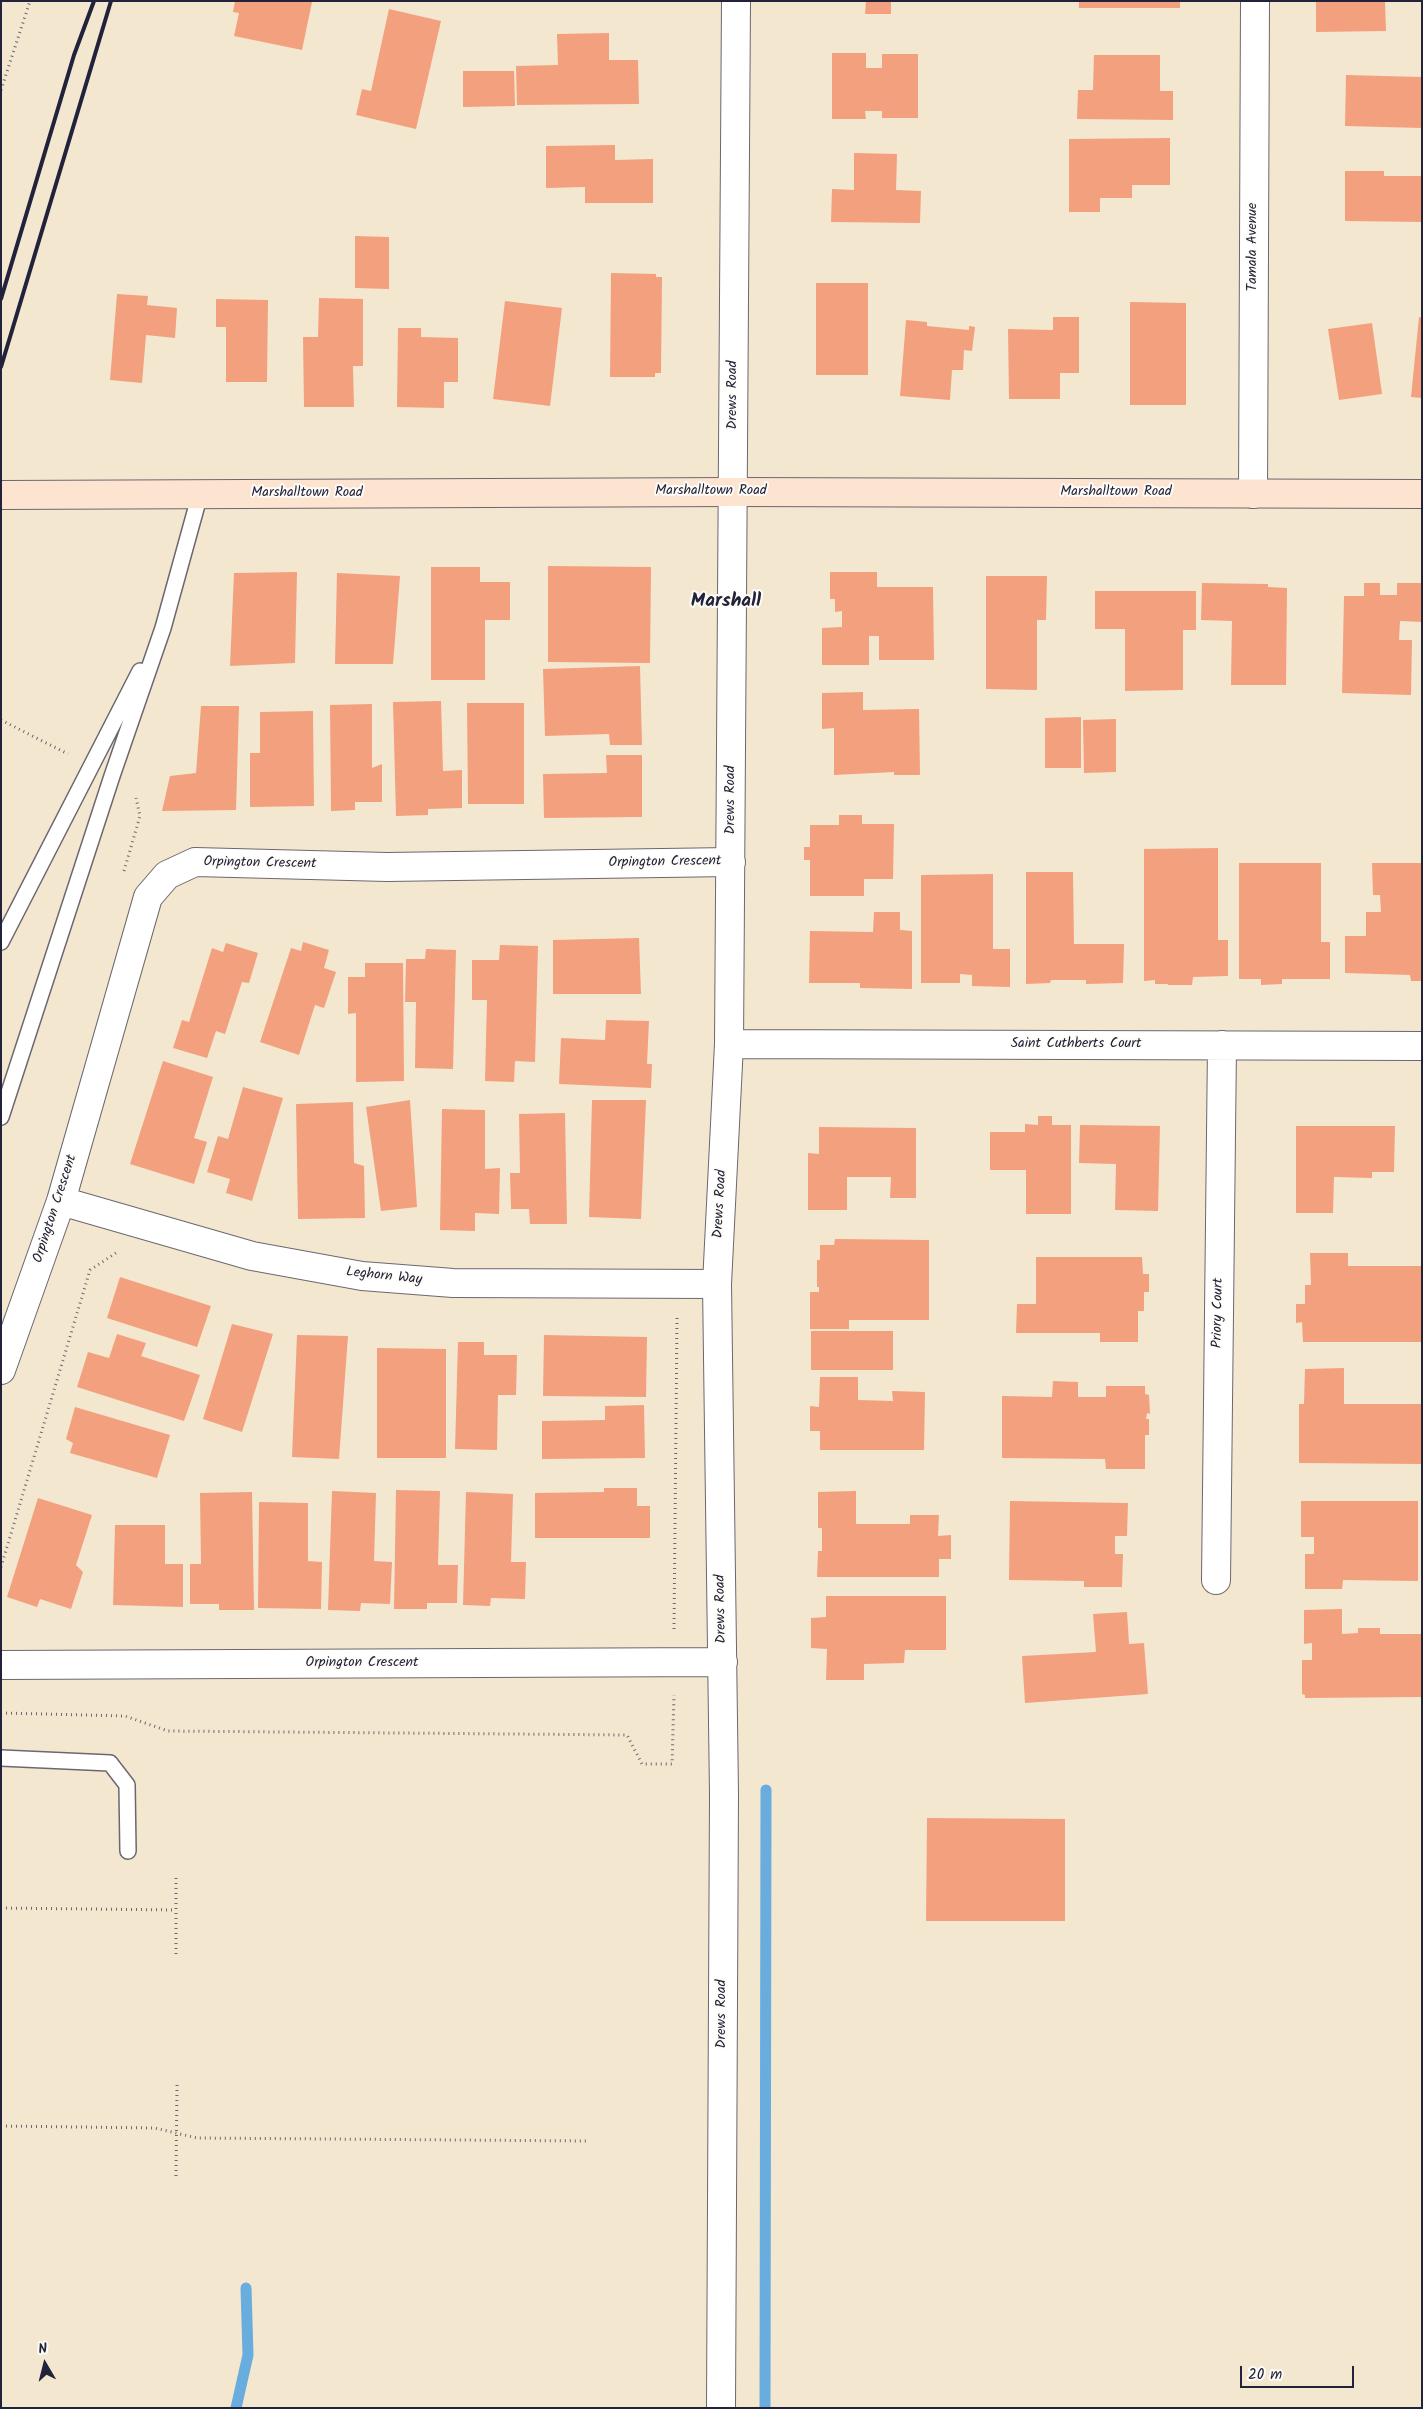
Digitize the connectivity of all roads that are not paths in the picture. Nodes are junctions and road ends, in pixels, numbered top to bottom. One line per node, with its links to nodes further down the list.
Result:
1 (736, 1): 3 (street, Drews Road)
2 (1255, 1): 5 (street, Tamala Avenue)
3 (734, 492): 4 (street, Marshalltown Road); 5 (street, Marshalltown Road); 9 (street, Drews Road)
4 (200, 494): 7 (street, Marshalltown Road); 8 (lane)
5 (1253, 494): 6 (street, Marshalltown Road)
6 (1422, 494)
7 (1, 495)
8 (163, 628): 10 (lane); 14 (lane)
9 (731, 862): 11 (street, Drews Road); 15 (street, Orpington Crescent)
10 (1, 942)
11 (729, 1044): 12 (street, Saint Cuthberts Court); 16 (street, Drews Road)
12 (1222, 1045): 13 (street, Saint Cuthberts Court); 18 (street, Priory Court)
13 (1422, 1046)
14 (1, 1117)
15 (61, 1201): 16 (street, Leghorn Way); 17 (street, Orpington Crescent)
16 (717, 1284): 19 (street, Drews Road)
17 (1, 1370)
18 (1216, 1580)
19 (723, 1662): 20 (street, Orpington Crescent); 23 (street, Drews Road)
20 (1, 1665)
21 (1, 1758): 22 (lane)
22 (128, 1851)
23 (721, 2408)

